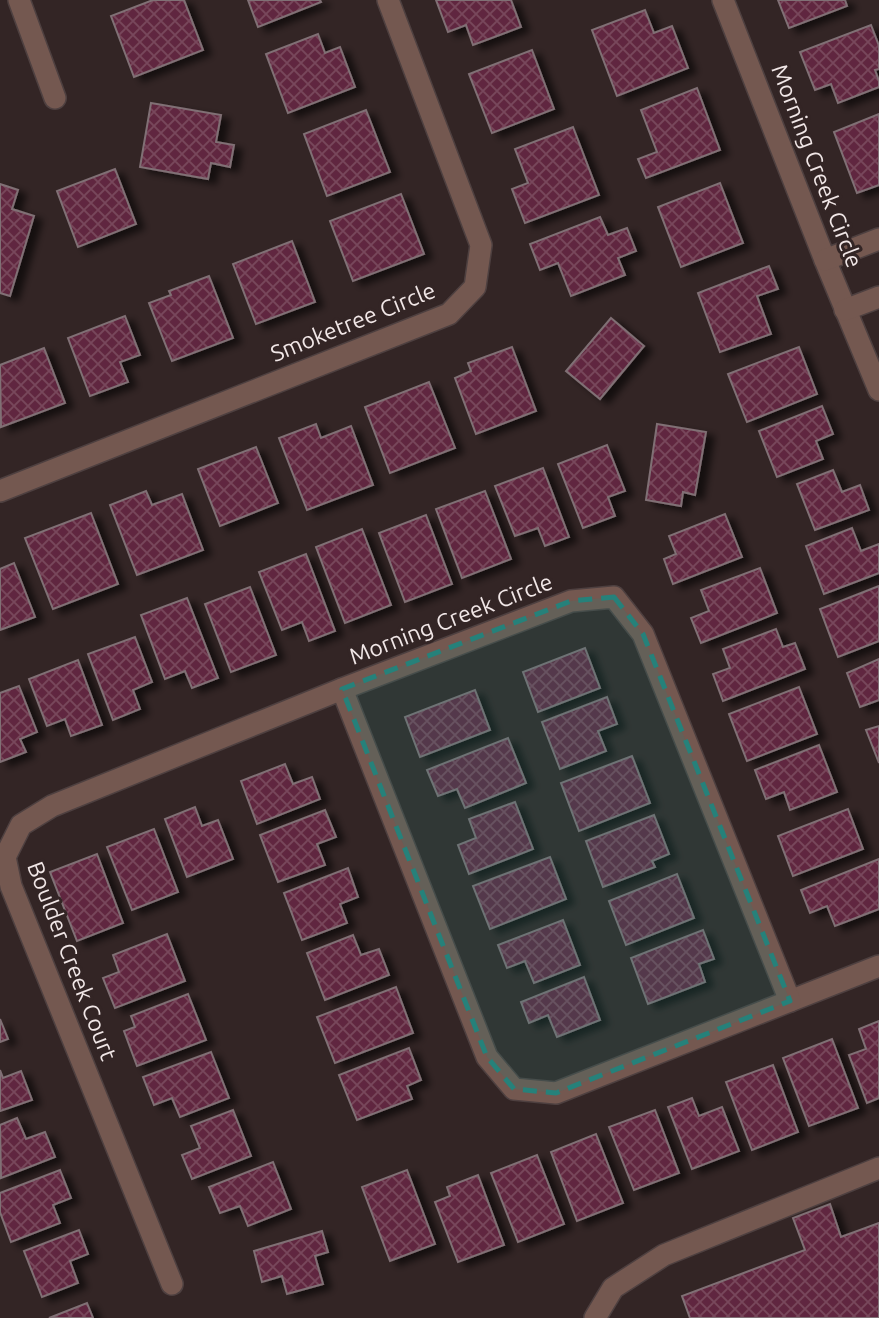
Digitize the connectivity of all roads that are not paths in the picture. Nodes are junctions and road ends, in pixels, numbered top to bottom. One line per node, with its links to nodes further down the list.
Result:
1 (19, 0): 4 (street)
2 (387, 0): 10 (street, Smoketree Circle)
3 (723, 0): 6 (street, Morning Creek Circle)
4 (55, 98)
5 (879, 239): 6 (street)
6 (825, 260): 8 (street, Morning Creek Circle)
7 (879, 297): 8 (street)
8 (845, 310): 9 (street, Morning Creek Circle)
9 (879, 390)
10 (0, 491)
11 (342, 689): 13 (street, Morning Creek Circle); 13 (street, Morning Creek Circle); 15 (street, Boulder Creek Court)
12 (879, 966): 13 (street, Morning Creek Circle)
13 (790, 1002)
14 (879, 1168): 16 (street)
15 (172, 1284)
16 (595, 1318)

